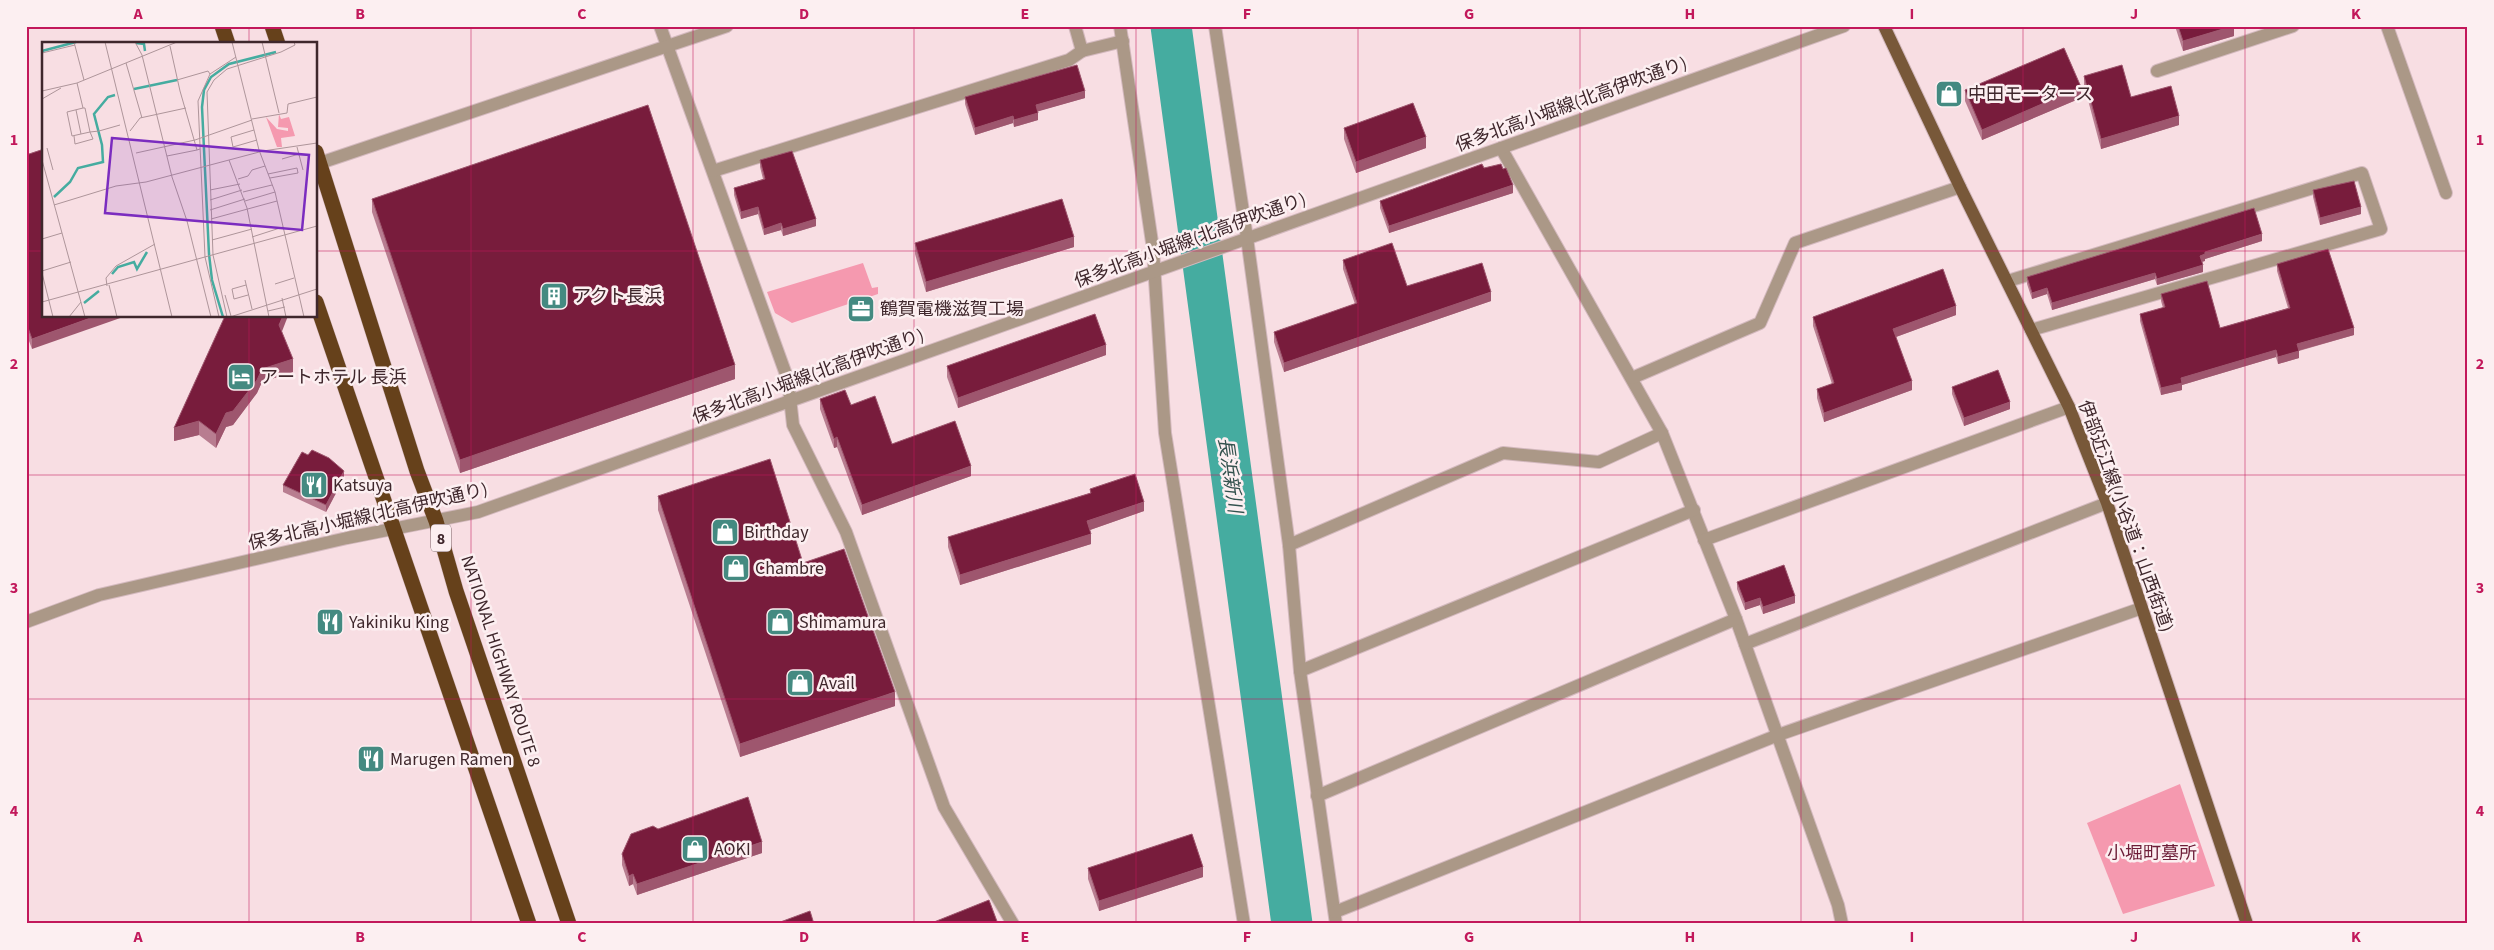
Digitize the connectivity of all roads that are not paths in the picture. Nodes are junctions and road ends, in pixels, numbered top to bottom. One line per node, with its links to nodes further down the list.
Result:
1 (222, 26): 13 (highway)
2 (272, 26): 14 (highway)
3 (660, 26): 15 (street)
4 (727, 26): 15 (street)
5 (1075, 26): 16 (street)
6 (1120, 26): 12 (street)
7 (1215, 26): 23 (street)
8 (1844, 26): 18 (street, 保多北高小堀線(北高伊吹通り))
9 (1884, 26): 21 (main road, 伊部近江線(小谷道：山西街道))
10 (2293, 26): 17 (street)
11 (2387, 26): 22 (street)
12 (1123, 40): 16 (street); 24 (street)
13 (227, 42)
14 (277, 42)
15 (666, 45): 19 (street); 20 (street)
16 (1082, 51): 20 (street)
17 (2158, 71)
18 (1501, 148): 23 (street, 保多北高小堀線(北高伊吹通り)); 28 (street)
19 (318, 158): 34 (highway, NATIONAL HIGHWAY ROUTE 8 / 8)
20 (713, 171): 29 (street)
21 (1960, 187): 25 (main road, 伊部近江線(小谷道：山西街道)); 28 (street)
22 (2446, 193)
23 (1247, 238): 24 (street, 保多北高小堀線(北高伊吹通り)); 37 (street)
24 (1158, 269): 29 (street, 保多北高小堀線(北高伊吹通り)); 49 (street)
25 (2008, 281): 27 (main road, 伊部近江線(小谷道：山西街道)); 27 (street)
26 (318, 308): 35 (highway)
27 (2031, 330): 30 (main road, 伊部近江線(小谷道：山西街道))
28 (1632, 378): 31 (street)
29 (790, 401): 34 (street, 保多北高小堀線(北高伊吹通り)); 48 (street)
30 (2069, 407): 32 (main road, 伊部近江線(小谷道：山西街道)); 36 (street)
31 (1662, 433): 33 (street); 37 (street)
32 (2107, 503): 38 (main road, 伊部近江線(小谷道：山西街道)); 41 (street)
33 (1694, 510): 36 (street); 42 (street)
34 (436, 521): 35 (street, 保多北高小堀線(北高伊吹通り)); 47 (highway, NATIONAL HIGHWAY ROUTE 8 / 8)
35 (394, 530): 40 (street, 保多北高小堀線(北高伊吹通り)); 46 (highway)
36 (1704, 540): 39 (street)
37 (1288, 545): 42 (street)
38 (2142, 608): 43 (street); 51 (main road, 伊部近江線(小谷道：山西街道))
39 (1736, 619): 41 (street); 44 (street)
40 (26, 622)
41 (1745, 644): 43 (street)
42 (1300, 671): 44 (street)
43 (1778, 735): 45 (street); 50 (street)
44 (1318, 796): 45 (street)
45 (1336, 918)
46 (529, 924)
47 (569, 924)
48 (1013, 924)
49 (1244, 924)
50 (1842, 924)
51 (2247, 924)

